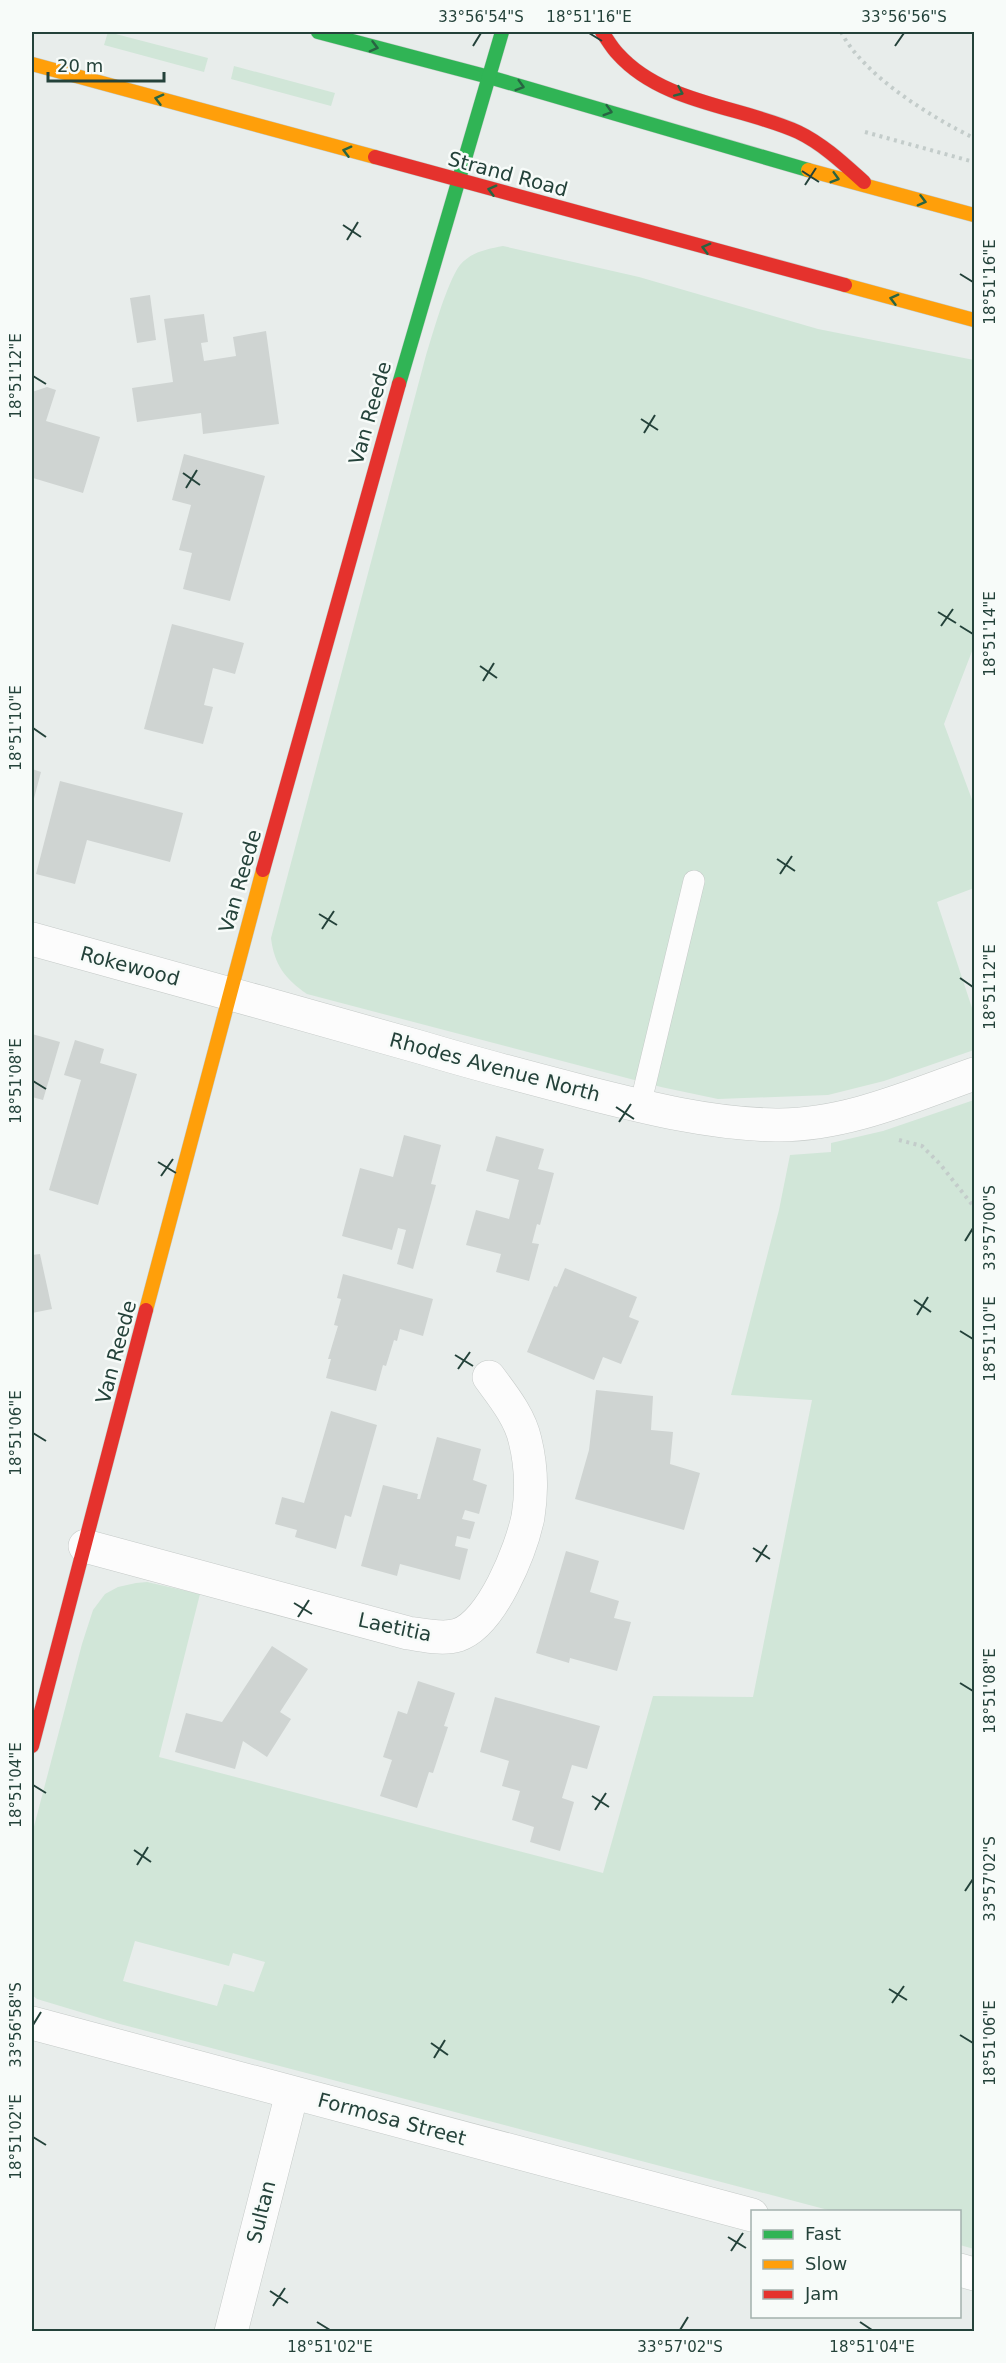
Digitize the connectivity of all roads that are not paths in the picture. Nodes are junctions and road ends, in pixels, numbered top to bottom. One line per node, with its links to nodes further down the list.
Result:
1 (318, 32): 5 (main road, one-way to 5)
2 (502, 32): 5 (main road, Van Reede)
3 (602, 32): 7 (main road, one-way to 7)
4 (32, 64): 6 (main road, Strand Road, one-way to 4)
5 (489, 77): 6 (main road, Van Reede); 7 (main road, one-way to 7)
6 (458, 181): 9 (main road, Strand Road, one-way to 6); 12 (main road, Van Reede)
7 (870, 188): 8 (main road, one-way to 8)
8 (975, 215)
9 (975, 320)
10 (694, 881): 14 (lane)
11 (32, 939): 12 (street, Rokewood)
12 (229, 992): 14 (street, Rhodes Avenue North); 16 (main road, Van Reede)
13 (975, 1074): 14 (street, Rhodes Avenue North)
14 (640, 1106)
15 (489, 1377): 16 (street, Laetitia)
16 (85, 1546): 17 (main road, Van Reede)
17 (32, 1746)
18 (32, 2023): 19 (street, Formosa Street)
19 (292, 2093): 20 (street, Formosa Street); 21 (street, Sultan)
20 (751, 2214)
21 (231, 2331)

